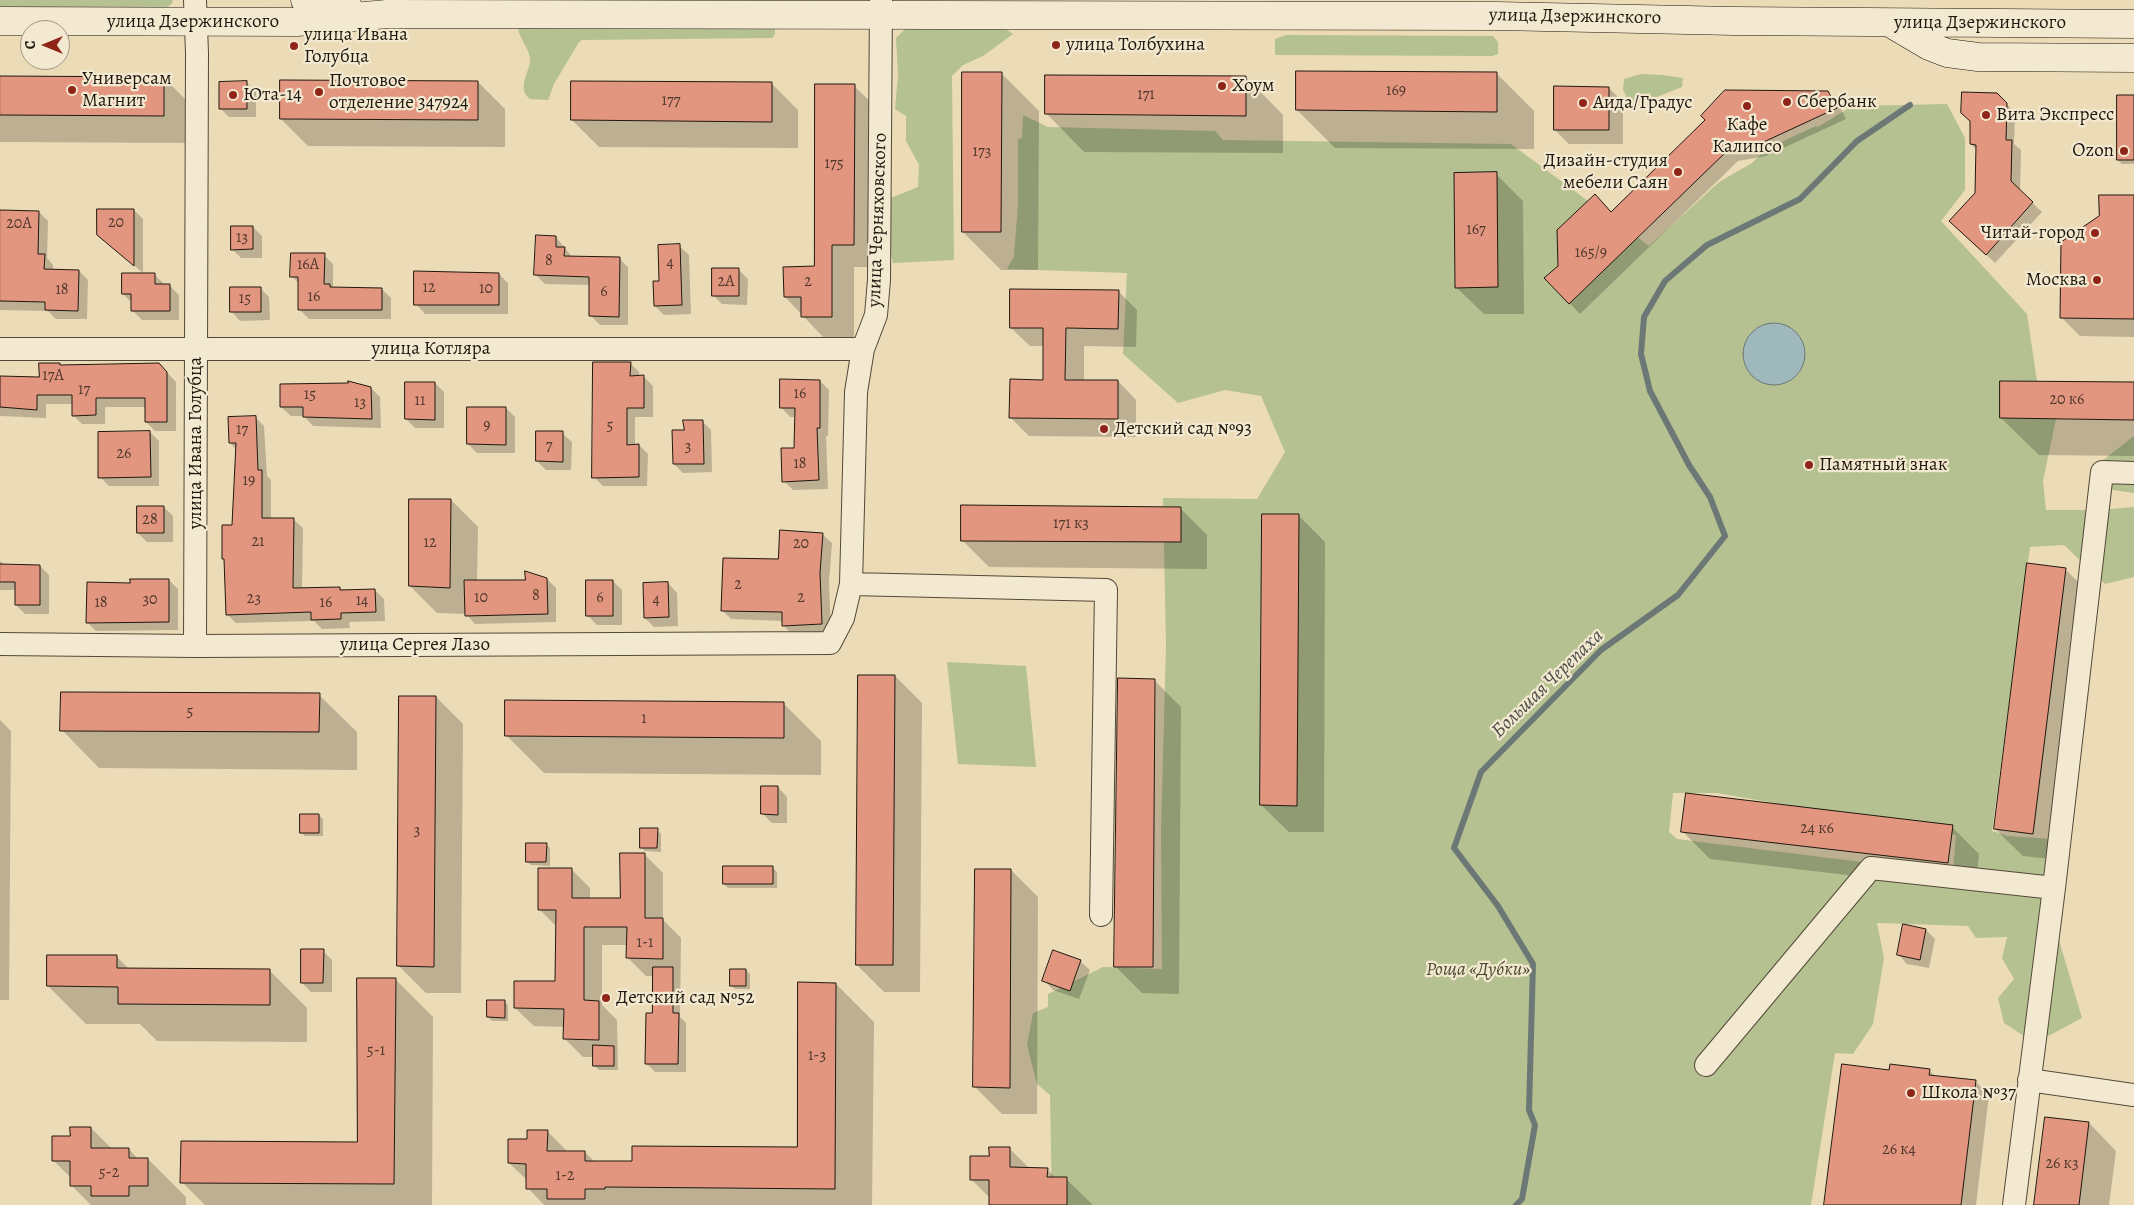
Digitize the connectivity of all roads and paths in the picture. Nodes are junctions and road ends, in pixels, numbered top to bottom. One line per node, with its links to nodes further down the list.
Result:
1 (305, 0): 6 (main road, улица Дзержинского)
2 (881, 7): 3 (main road, улица Дзержинского); 6 (main road, улица Дзержинского); 13 (street, улица Черняховского)
3 (1187, 8): 4 (main road, улица Дзержинского)
4 (1527, 8): 8 (main road, улица Дзержинского)
5 (194, 11): 6 (main road, улица Дзержинского); 7 (main road, улица Дзержинского); 12 (street, улица Ивана Голубца)
6 (386, 14)
7 (0, 21)
8 (1889, 22): 9 (main road, улица Дзержинского); 10 (main road)
9 (2134, 24)
10 (2134, 58)
11 (0, 349): 12 (street, улица Котляра)
12 (196, 349): 13 (street, улица Котляра); 18 (street, улица Ивана Голубца)
13 (863, 349): 15 (street, улица Черняховского)
14 (2134, 473): 19 (street)
15 (852, 584): 16 (street, улица Черняховского); 20 (street)
16 (830, 643): 18 (street, улица Сергея Лазо)
17 (0, 644): 18 (street, улица Сергея Лазо)
18 (195, 646)
19 (2054, 888): 21 (street); 22 (street)
20 (1101, 915)
21 (1706, 1065)
22 (2028, 1080): 23 (street); 24 (street)
23 (2134, 1095)
24 (2014, 1205)

